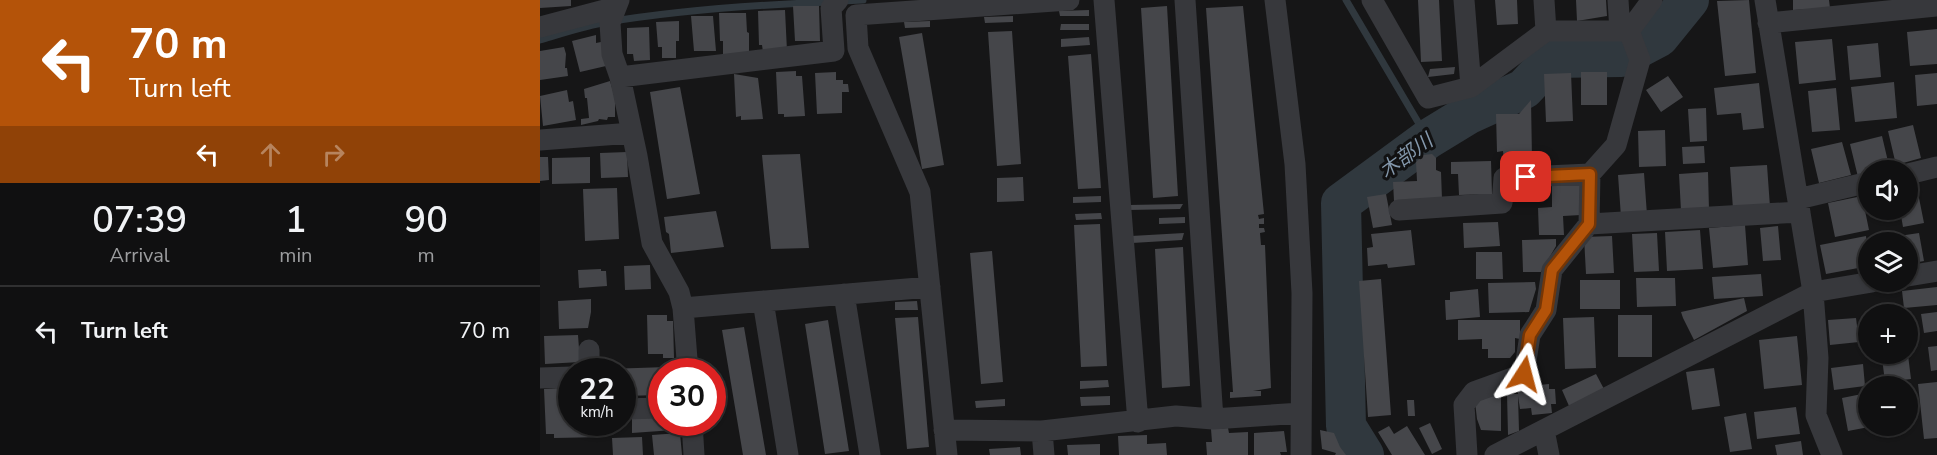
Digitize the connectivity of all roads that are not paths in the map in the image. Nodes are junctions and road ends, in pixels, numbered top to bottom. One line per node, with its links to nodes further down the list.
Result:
1 (838, 0): 19 (street)
2 (1069, 0): 13 (street)
3 (1104, 0): 45 (street)
4 (1185, 0): 44 (street)
5 (1275, 0): 43 (street)
6 (1464, 0): 20 (street)
7 (1544, 0): 17 (street)
8 (1618, 0): 18 (street)
9 (1652, 0): 18 (street)
10 (1765, 0): 15 (street)
11 (1373, 1): 20 (street)
12 (618, 4): 16 (street); 19 (street)
13 (900, 6): 33 (street)
14 (1937, 6): 15 (street)
15 (1768, 23): 27 (street)
16 (540, 27)
17 (1546, 30): 18 (street); 20 (street)
18 (1624, 31): 25 (street)
19 (620, 77): 21 (street)
20 (1471, 87)
21 (632, 133): 22 (street); 37 (street)
22 (540, 140)
23 (1937, 167): 24 (street)
24 (1918, 172)
25 (1590, 174): 28 (street); 29 (street)
26 (1858, 186): 27 (street)
27 (1799, 205): 29 (street); 34 (street)
28 (1399, 210)
29 (1589, 224): 56 (street)
30 (1937, 271): 31 (street)
31 (1918, 274)
32 (1858, 284): 34 (street)
33 (930, 287): 35 (street); 46 (street)
34 (1813, 292): 47 (street); 59 (street)
35 (844, 294): 36 (street); 52 (street)
36 (763, 301): 37 (street); 51 (street)
37 (683, 308): 40 (street)
38 (588, 350): 39 (street)
39 (588, 358)
40 (687, 358)
41 (558, 377): 42 (street)
42 (540, 378)
43 (1301, 413): 44 (street); 55 (street)
44 (1213, 419): 45 (street)
45 (1138, 422): 48 (street)
46 (944, 430): 48 (street); 53 (street)
47 (1544, 430): 57 (street); 58 (street)
48 (1042, 431): 54 (street)
49 (693, 436): 50 (street)
50 (694, 455)
51 (788, 455)
52 (870, 455)
53 (947, 455)
54 (1044, 455)
55 (1300, 455)
56 (1467, 455)
57 (1495, 455)
58 (1549, 455)
59 (1832, 455)

